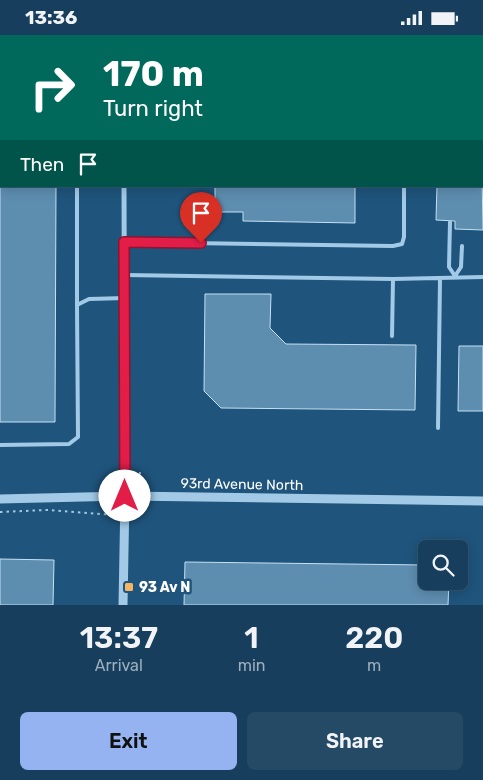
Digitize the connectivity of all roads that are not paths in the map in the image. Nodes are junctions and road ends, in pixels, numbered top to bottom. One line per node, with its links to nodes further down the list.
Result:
1 (78, 187): 13 (lane)
2 (124, 187): 5 (street)
3 (404, 187): 5 (lane)
4 (450, 222): 8 (lane)
5 (124, 242): 7 (street)
6 (462, 246): 8 (lane)
7 (125, 275): 10 (lane); 12 (street)
8 (455, 277): 9 (lane); 11 (lane)
9 (483, 277)
10 (393, 279): 11 (lane); 14 (lane)
11 (440, 279): 15 (lane)
12 (125, 298): 13 (lane); 17 (street)
13 (78, 305): 16 (lane)
14 (392, 336)
15 (438, 428)
16 (0, 445)
17 (125, 496): 18 (street, 93rd Avenue North); 19 (street, 93rd Avenue North); 20 (street)
18 (0, 499)
19 (483, 501)
20 (123, 605)

